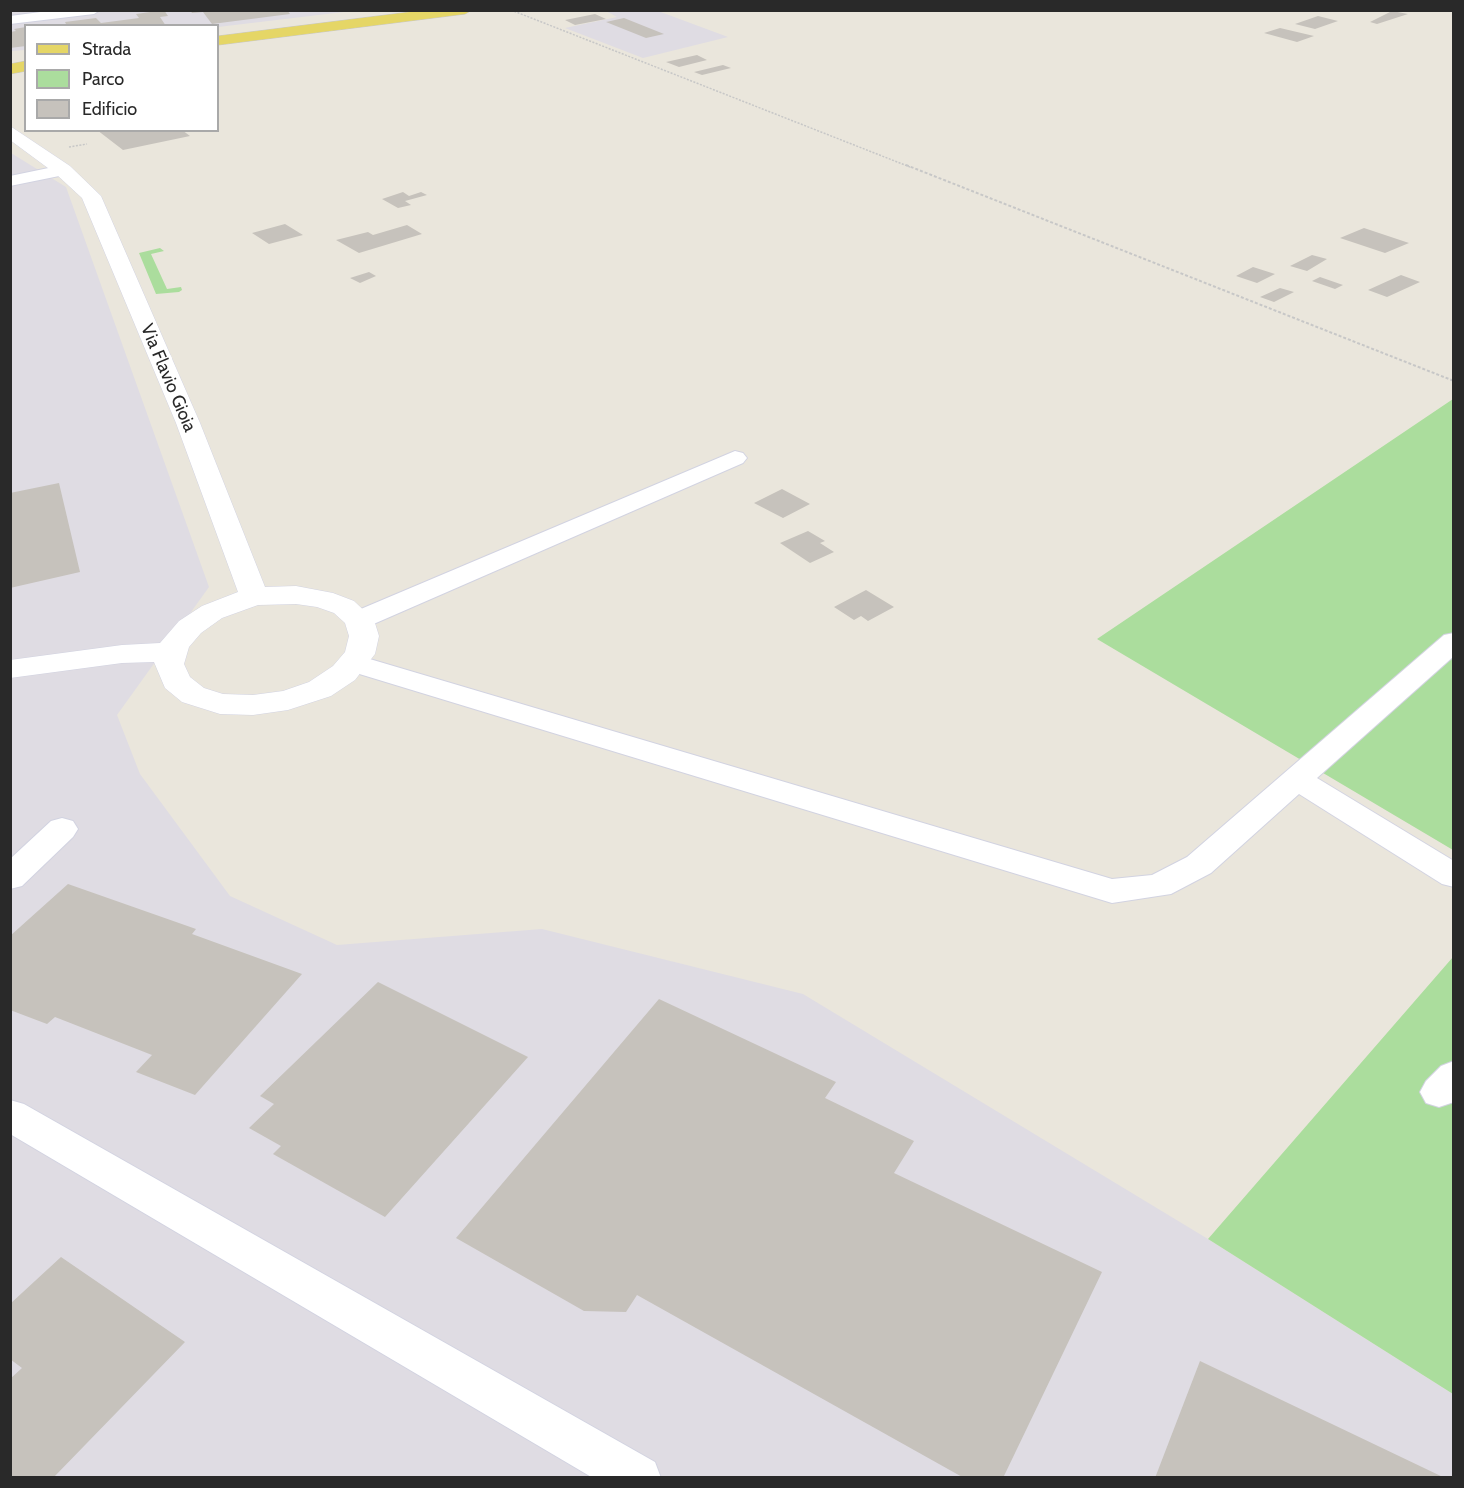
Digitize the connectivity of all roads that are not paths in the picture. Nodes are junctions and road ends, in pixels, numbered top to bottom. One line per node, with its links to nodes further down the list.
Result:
1 (94, 10): 3 (street)
2 (465, 10): 4 (main road)
3 (10, 20)
4 (219, 40)
5 (10, 131): 6 (main road, Via Flavio Gioia)
6 (63, 170): 7 (street); 9 (main road, Via Flavio Gioia)
7 (10, 181)
8 (735, 458): 10 (street)
9 (255, 596): 10 (main road); 12 (main road)
10 (359, 620): 13 (main road)
11 (1454, 641): 15 (street)
12 (172, 651): 13 (main road); 14 (main road)
13 (353, 663): 15 (street)
14 (10, 669)
15 (1297, 779): 17 (street)
16 (62, 829): 18 (street)
17 (1454, 876)
18 (10, 878)
19 (10, 1115): 20 (street)
20 (638, 1478)

